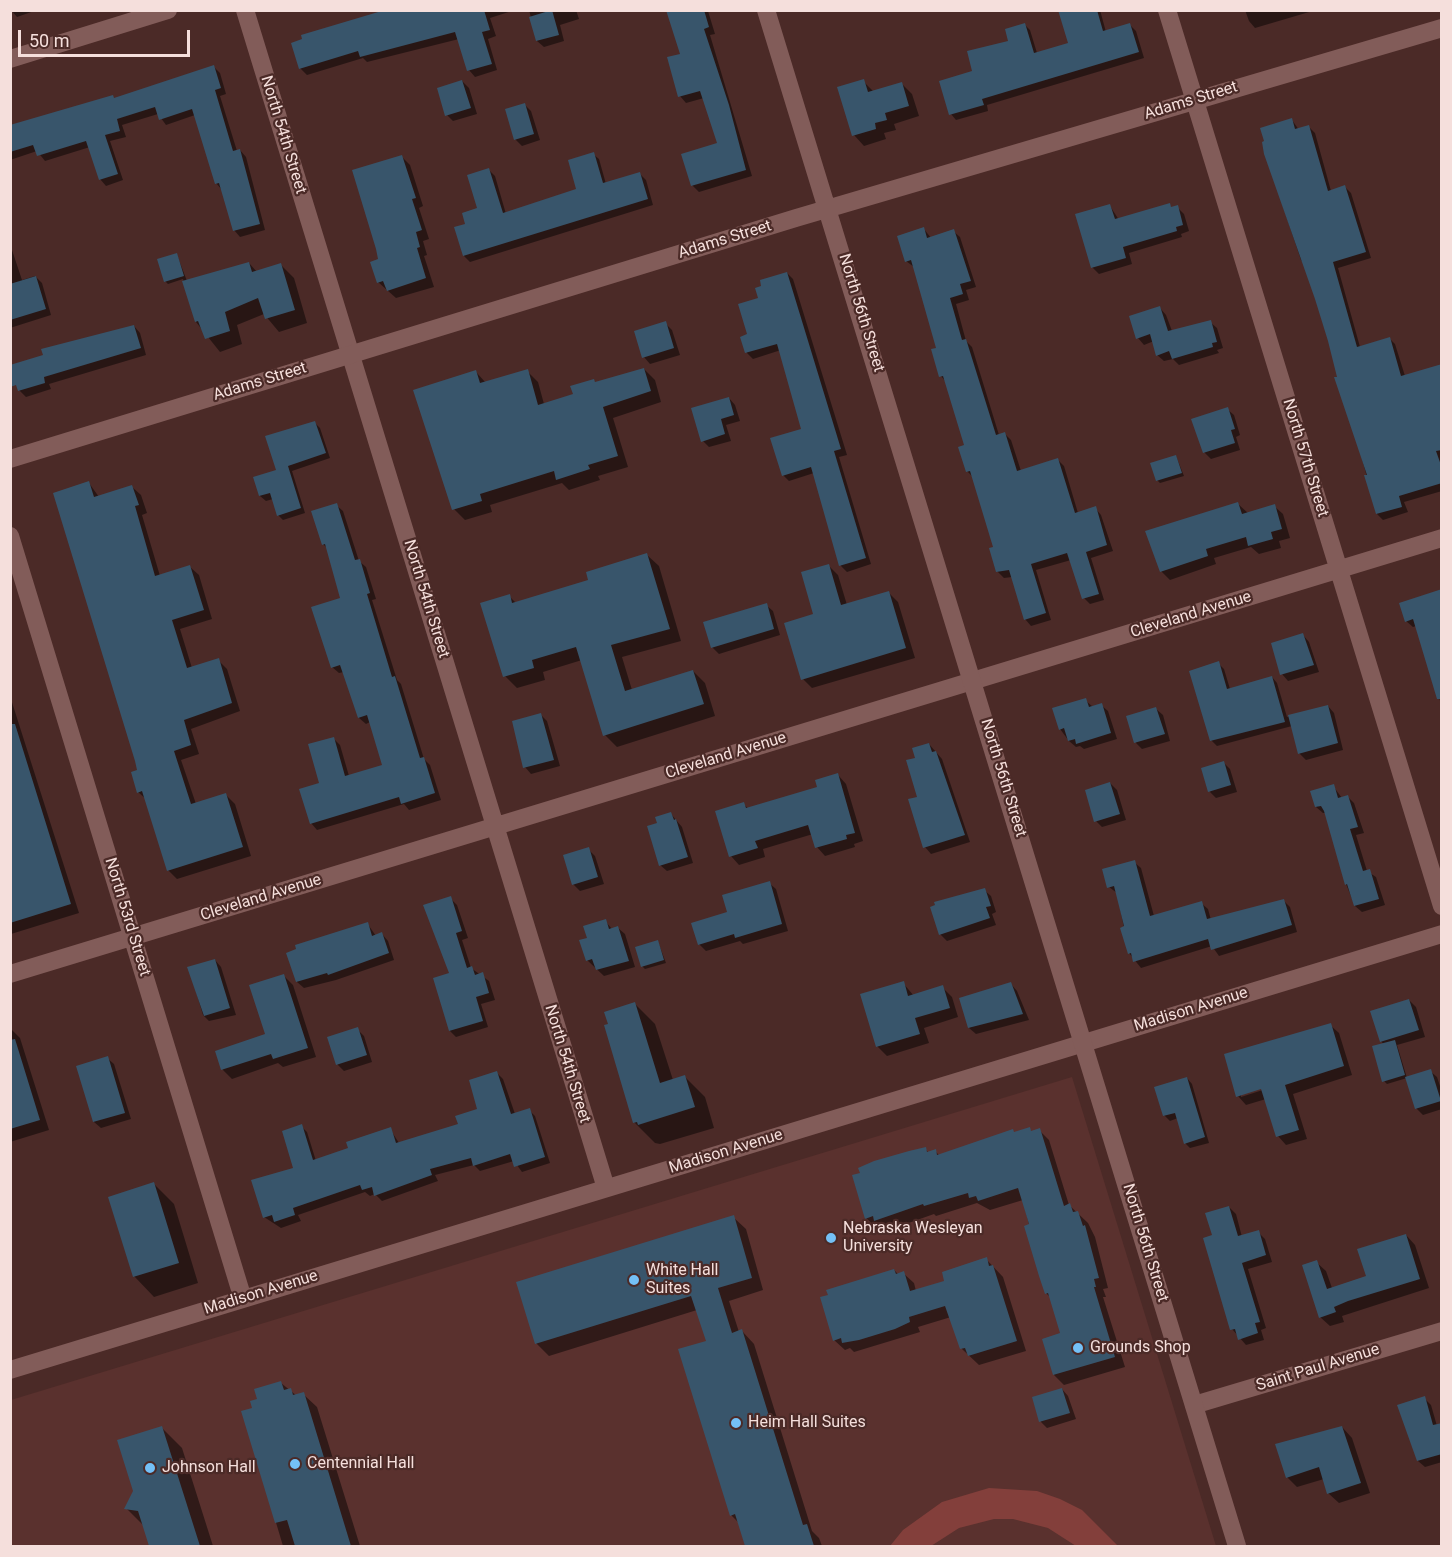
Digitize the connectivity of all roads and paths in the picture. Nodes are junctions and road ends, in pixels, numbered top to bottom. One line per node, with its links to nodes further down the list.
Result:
1 (168, 10): 6 (street)
2 (245, 10): 9 (street, North 54th Street)
3 (766, 10): 8 (street, North 56th Street)
4 (1167, 10): 7 (street, North 57th Street)
5 (1442, 28): 7 (street, Adams Street)
6 (10, 59)
7 (1195, 99): 8 (street, Adams Street); 13 (street, North 57th Street)
8 (828, 208): 9 (street, Adams Street); 14 (street, North 56th Street)
9 (351, 354): 10 (street, Adams Street); 15 (street, North 54th Street)
10 (10, 459)
11 (10, 536): 18 (street, North 53rd Street)
12 (1442, 538): 13 (street, Cleveland Avenue)
13 (1339, 569): 14 (street, Cleveland Avenue); 16 (street, North 57th Street)
14 (973, 681): 15 (street, Cleveland Avenue); 20 (street, North 56th Street)
15 (496, 826): 18 (street, Cleveland Avenue); 21 (street, North 54th Street)
16 (1442, 906)
17 (1442, 934): 20 (street, Madison Avenue)
18 (133, 937): 19 (street, Cleveland Avenue); 22 (street, North 53rd Street)
19 (10, 974)
20 (1084, 1044): 21 (street, Madison Avenue); 25 (street, North 56th Street)
21 (606, 1188): 22 (street, Madison Avenue)
22 (243, 1299): 24 (street, Madison Avenue)
23 (1442, 1331): 25 (street, Saint Paul Avenue)
24 (10, 1370)
25 (1194, 1406): 26 (street, North 56th Street)
26 (1237, 1546)

